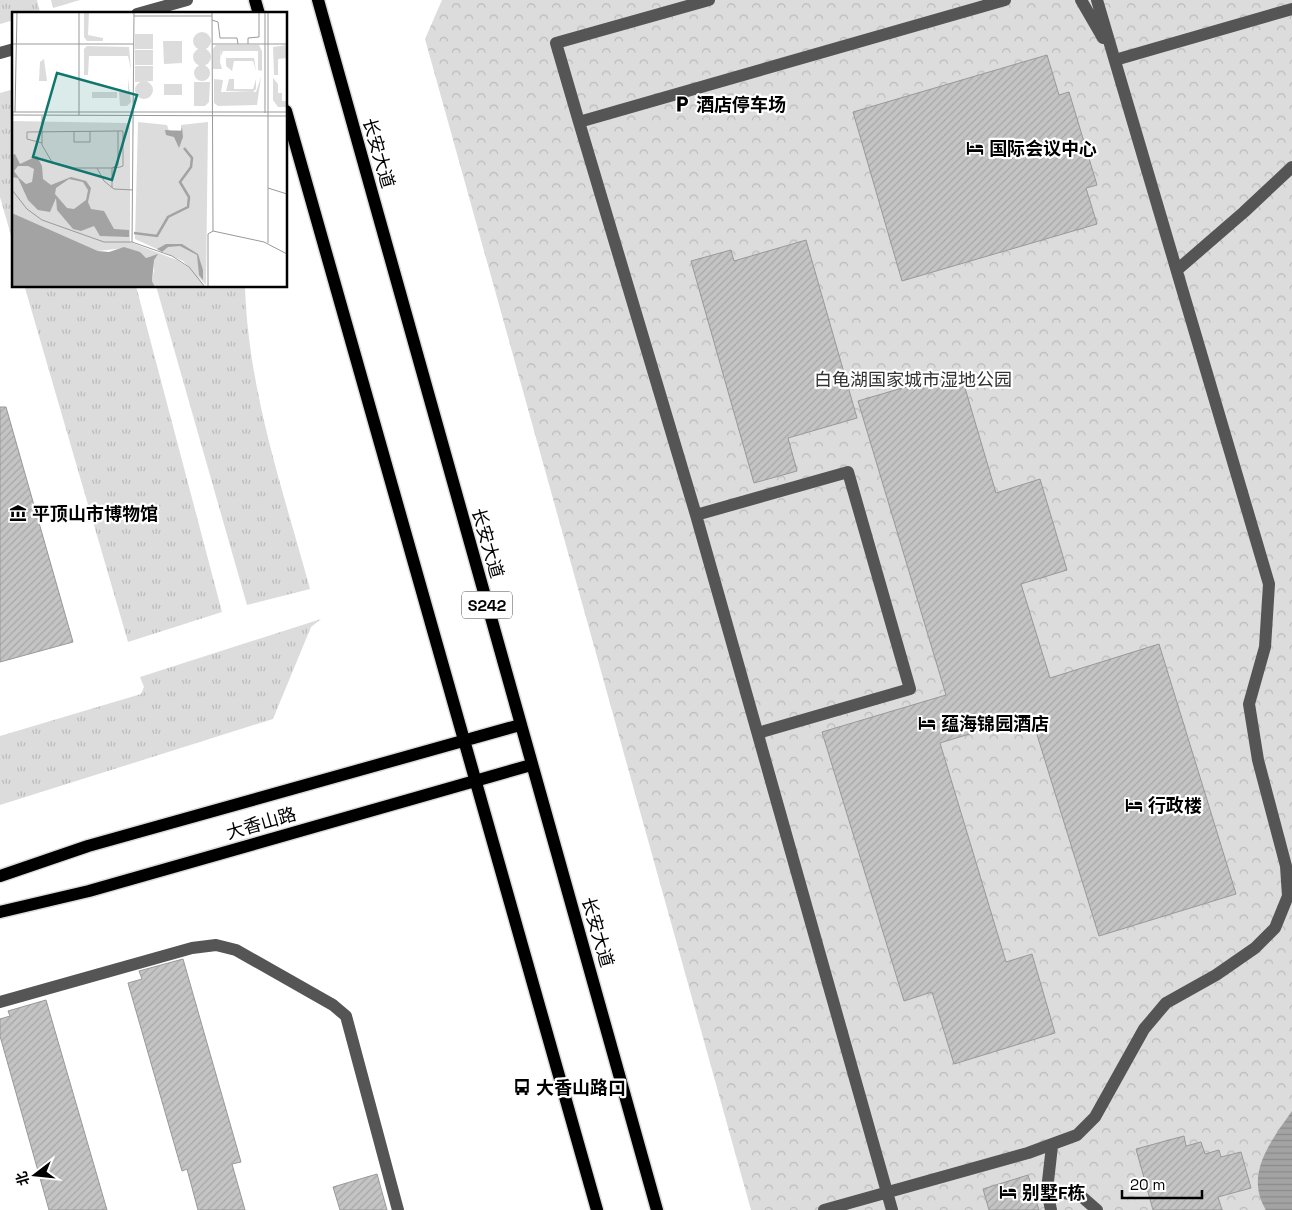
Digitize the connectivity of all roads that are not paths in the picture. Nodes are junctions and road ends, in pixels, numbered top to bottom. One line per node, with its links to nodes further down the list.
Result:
1 (186, 0): 8 (street)
2 (318, 0): 15 (main road, 长安大道 / S242)
3 (709, 0): 11 (street)
4 (1005, 0): 11 (street)
5 (1081, 0): 9 (street)
6 (1097, 0): 9 (street)
7 (1292, 9): 9 (street)
8 (144, 12)
9 (1115, 60): 13 (street)
10 (288, 118): 17 (main road)
11 (579, 122): 14 (street)
12 (1292, 167): 13 (street)
13 (1177, 270): 23 (street)
14 (696, 515): 16 (street); 16 (street)
15 (520, 725): 17 (main road, 大香山路); 18 (main road, 长安大道 / S242)
16 (758, 733): 25 (street)
17 (464, 741): 19 (main road); 20 (main road, 大香山路)
18 (532, 765): 19 (main road, 大香山路); 28 (main road, 长安大道 / S242)
19 (475, 781): 21 (main road, 大香山路); 27 (main road)
20 (0, 876)
21 (0, 912)
22 (0, 1002): 26 (street)
23 (1052, 1146): 24 (street); 25 (street)
24 (1047, 1190): 31 (street); 32 (street)
25 (886, 1192): 29 (street); 30 (street)
26 (398, 1210)
27 (596, 1210)
28 (657, 1210)
29 (824, 1210)
30 (892, 1210)
31 (1051, 1210)
32 (1097, 1210)

